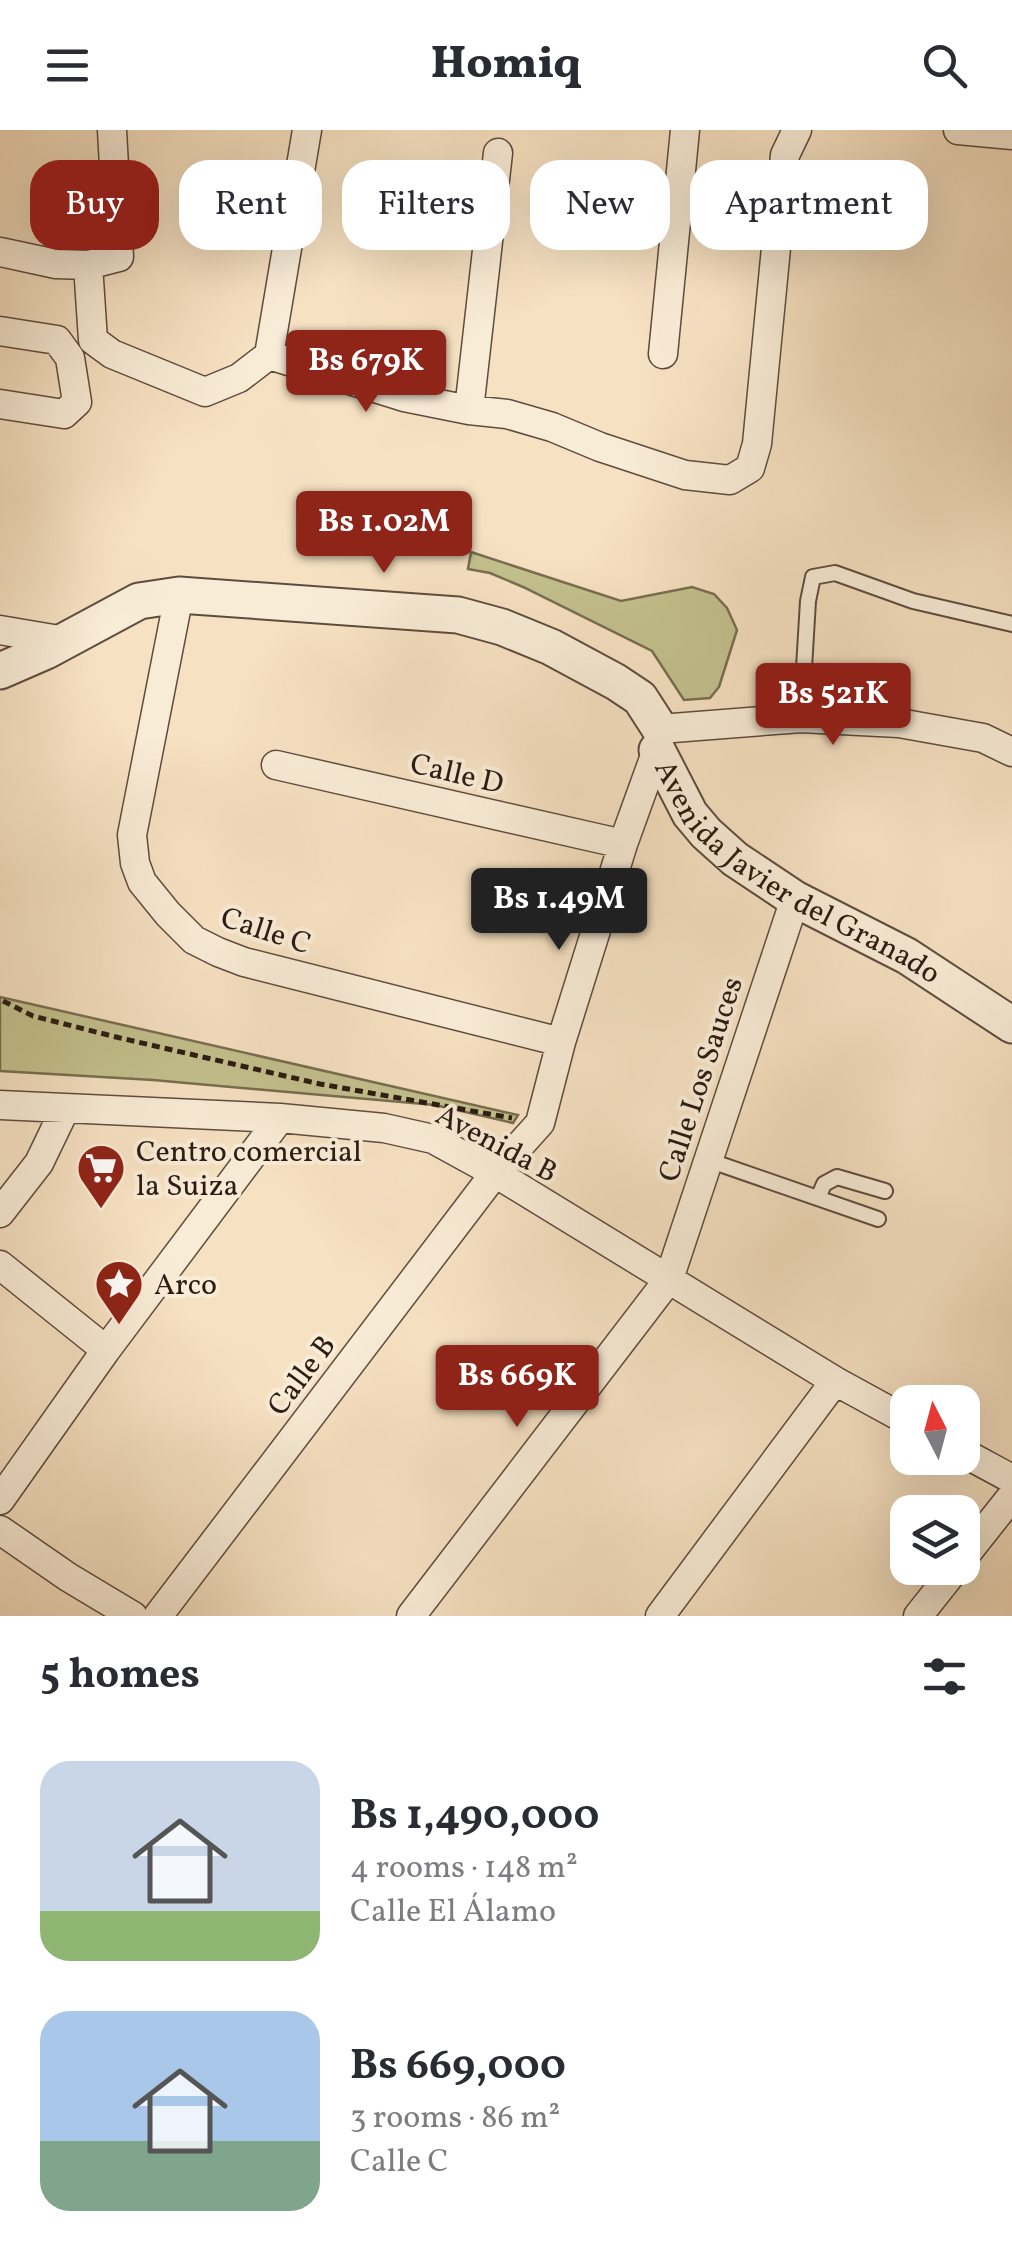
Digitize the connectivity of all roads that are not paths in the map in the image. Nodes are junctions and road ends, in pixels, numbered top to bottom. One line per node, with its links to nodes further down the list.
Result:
1 (112, 130): 9 (street)
2 (307, 130): 12 (street)
3 (685, 130): 11 (street)
4 (797, 130): 14 (street)
5 (958, 130): 6 (street)
6 (1012, 136)
7 (498, 153): 14 (street)
8 (0, 252): 9 (street)
9 (88, 265): 12 (street)
10 (0, 331): 13 (street)
11 (662, 354)
12 (268, 355): 14 (street)
13 (0, 404)
14 (469, 410)
15 (179, 595): 18 (street, Avenida Javier del Granado); 21 (street, Avenida Javier del Granado); 27 (street, Calle C)
16 (1012, 624): 20 (lane)
17 (0, 630): 18 (street)
18 (65, 641): 19 (street, Avenida Javier del Granado)
19 (0, 671)
20 (802, 718): 21 (street); 22 (street)
21 (658, 740): 24 (street); 25 (street, Avenida Javier del Granado)
22 (1012, 752)
23 (276, 765): 24 (street, Calle D)
24 (623, 844): 27 (street)
25 (795, 899): 26 (street, Avenida Javier del Granado); 31 (street, Calle Los Sauces)
26 (1012, 1026)
27 (562, 1042): 32 (street, Calle B)
28 (0, 1106): 29 (street, Avenida B)
29 (65, 1109): 30 (street, Avenida B); 35 (street)
30 (280, 1118): 32 (street, Avenida B); 39 (street)
31 (707, 1160): 34 (lane); 38 (street, Calle Los Sauces)
32 (495, 1174): 38 (street, Avenida B); 50 (street, Calle B)
33 (885, 1191): 34 (lane)
34 (818, 1198): 36 (lane)
35 (0, 1213)
36 (878, 1219)
37 (0, 1264): 39 (street)
38 (669, 1280): 40 (street, Avenida B); 51 (street)
39 (106, 1350): 45 (street)
40 (835, 1381): 41 (street, Avenida B); 52 (street)
41 (890, 1412)
42 (980, 1462): 43 (street)
43 (1012, 1479)
44 (1012, 1496): 47 (street)
45 (0, 1500)
46 (0, 1530): 49 (street)
47 (980, 1536)
48 (943, 1585): 53 (street)
49 (133, 1616)
50 (158, 1616)
51 (411, 1616)
52 (660, 1616)
53 (918, 1616)

